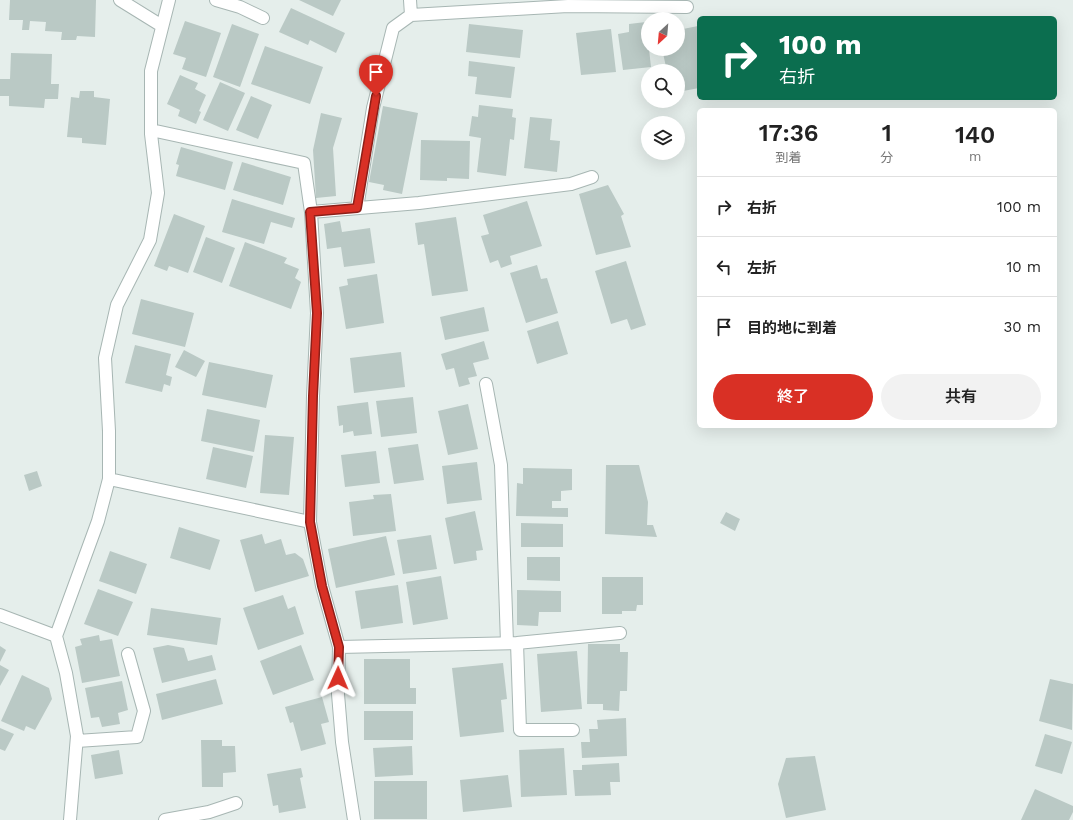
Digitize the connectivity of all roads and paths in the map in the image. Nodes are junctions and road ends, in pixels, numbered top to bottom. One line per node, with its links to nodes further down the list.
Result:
1 (120, 0): 8 (street)
2 (169, 0): 8 (street)
3 (216, 0): 7 (street)
4 (410, 0): 6 (street)
5 (687, 6): 6 (street)
6 (411, 15): 11 (street)
7 (263, 18)
8 (162, 26): 9 (street)
9 (151, 130): 12 (street); 14 (street)
10 (592, 177): 11 (street)
11 (357, 208): 12 (street)
12 (310, 212): 15 (street)
13 (486, 384): 19 (street)
14 (110, 479): 15 (street); 18 (street)
15 (310, 522): 20 (street)
16 (0, 615): 18 (street)
17 (620, 633): 19 (street)
18 (56, 636): 23 (street)
19 (512, 643): 20 (street); 22 (street)
20 (339, 647): 27 (street)
21 (128, 654): 23 (street)
22 (573, 730)
23 (77, 741): 25 (street)
24 (236, 803): 26 (street)
25 (70, 820)
26 (165, 820)
27 (354, 820)

